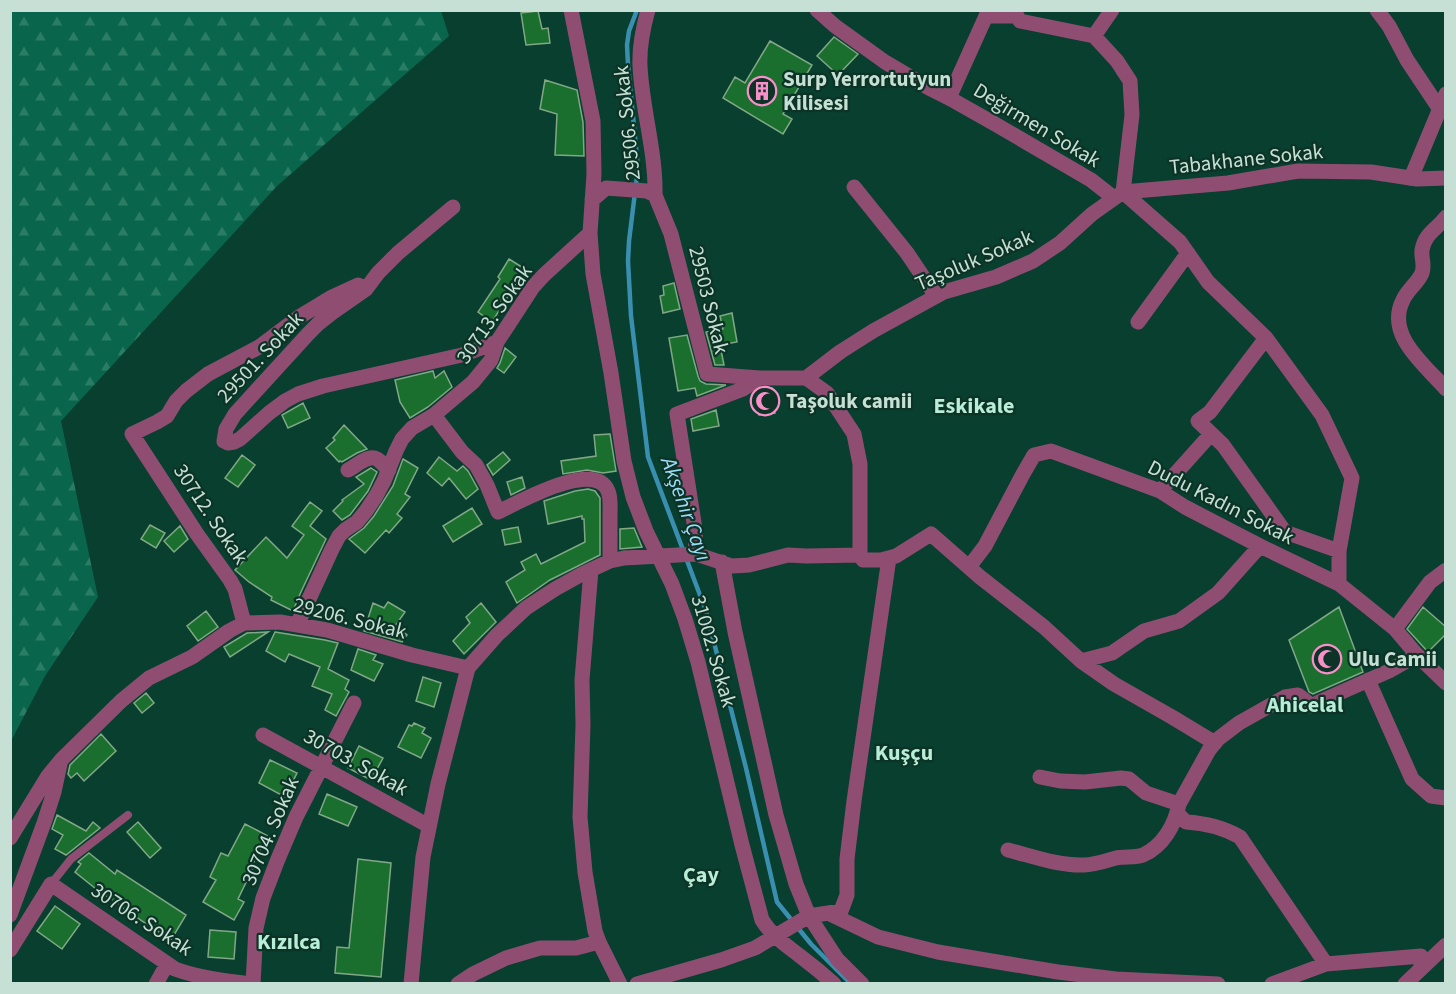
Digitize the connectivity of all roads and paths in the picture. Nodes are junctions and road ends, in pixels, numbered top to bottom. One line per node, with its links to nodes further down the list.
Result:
1 (571, 10): 14 (street, 31002. Sokak)
2 (648, 10): 12 (street, 29506. Sokak)
3 (817, 10): 7 (street, Değirmen Sokak)
4 (1112, 10): 6 (street)
5 (1377, 10): 8 (street)
6 (1094, 36): 7 (street); 13 (street)
7 (949, 98): 13 (street, Değirmen Sokak)
8 (1443, 101): 9 (street)
9 (1411, 178): 10 (street, Tabakhane Sokak); 13 (street, Tabakhane Sokak)
10 (1446, 178)
11 (854, 187): 20 (street)
12 (651, 193): 14 (street); 24 (street, 29503 Sokak)
13 (1119, 195): 18 (street, Değirmen Sokak); 20 (street, Taşoluk Sokak)
14 (592, 200): 17 (street, 31002. Sokak)
15 (453, 207): 19 (street, 29501. Sokak)
16 (1446, 217): 26 (street)
17 (590, 233): 23 (street, 30713. Sokak); 36 (street, 31002. Sokak)
18 (1188, 253): 21 (street); 22 (street, Değirmen Sokak)
19 (366, 289): 23 (street, 29501. Sokak); 44 (street, 30712. Sokak)
20 (936, 296): 25 (street, Taşoluk Sokak)
21 (1138, 322)
22 (1266, 338): 28 (street); 33 (street, Değirmen Sokak)
23 (497, 342): 27 (street, 30713. Sokak)
24 (760, 378): 25 (street); 34 (street)
25 (806, 378): 35 (street)
26 (1446, 389)
27 (434, 415): 30 (street, 30713. Sokak); 38 (street)
28 (1211, 434): 31 (street); 33 (street)
29 (348, 470): 30 (street)
30 (389, 470): 45 (street, 30713. Sokak)
31 (1160, 491): 32 (street, Dudu Kadın Sokak); 40 (street, Dudu Kadın Sokak)
32 (1260, 546): 43 (street, Dudu Kadın Sokak); 48 (street)
33 (1339, 551): 43 (street, Değirmen Sokak)
34 (696, 554): 36 (street); 39 (street)
35 (860, 555): 37 (street); 39 (street)
36 (658, 556): 38 (street); 68 (street, 31002. Sokak)
37 (889, 558): 40 (street); 65 (street)
38 (610, 561): 41 (street)
39 (722, 562): 67 (street)
40 (969, 567): 48 (street)
41 (591, 570): 49 (street); 69 (street)
42 (1446, 570): 46 (street)
43 (1339, 584): 46 (street, Dudu Kadın Sokak)
44 (244, 623): 45 (street, 29206. Sokak); 55 (street, 29206. Sokak)
45 (297, 625): 49 (street, 29206. Sokak)
46 (1395, 629): 47 (street, Dudu Kadın Sokak)
47 (1417, 655): 50 (street); 51 (street, Dudu Kadın Sokak)
48 (1081, 661): 54 (street)
49 (468, 668): 61 (street)
50 (1368, 680): 54 (street); 58 (street)
51 (1446, 682)
52 (354, 703): 56 (street, 30704. Sokak)
53 (262, 735): 56 (street, 30703. Sokak)
54 (1215, 743): 59 (street)
55 (62, 759): 62 (street, 29206. Sokak); 66 (street)
56 (321, 767): 61 (street, 30703. Sokak); 76 (street, 30704. Sokak)
57 (1040, 777): 59 (street)
58 (1446, 798)
59 (1178, 809): 63 (street); 73 (street)
60 (128, 815): 64 (lane)
61 (429, 826): 77 (street)
62 (10, 838)
63 (1008, 850)
64 (51, 884): 71 (street); 72 (street, 30706. Sokak)
65 (828, 913): 67 (street); 83 (street)
66 (10, 915)
67 (809, 916): 68 (street); 82 (street)
68 (775, 937): 80 (street); 81 (street, 31002. Sokak)
69 (599, 942): 78 (street); 79 (street)
70 (1446, 945): 74 (street)
71 (10, 950)
72 (167, 964): 75 (street); 76 (street, 30706. Sokak)
73 (1326, 964): 74 (street); 84 (street)
74 (1421, 968): 85 (street)
75 (156, 984)
76 (252, 984)
77 (411, 984)
78 (458, 984)
79 (620, 984)
80 (637, 984)
81 (834, 984)
82 (862, 984)
83 (1218, 984)
84 (1272, 984)
85 (1405, 984)

